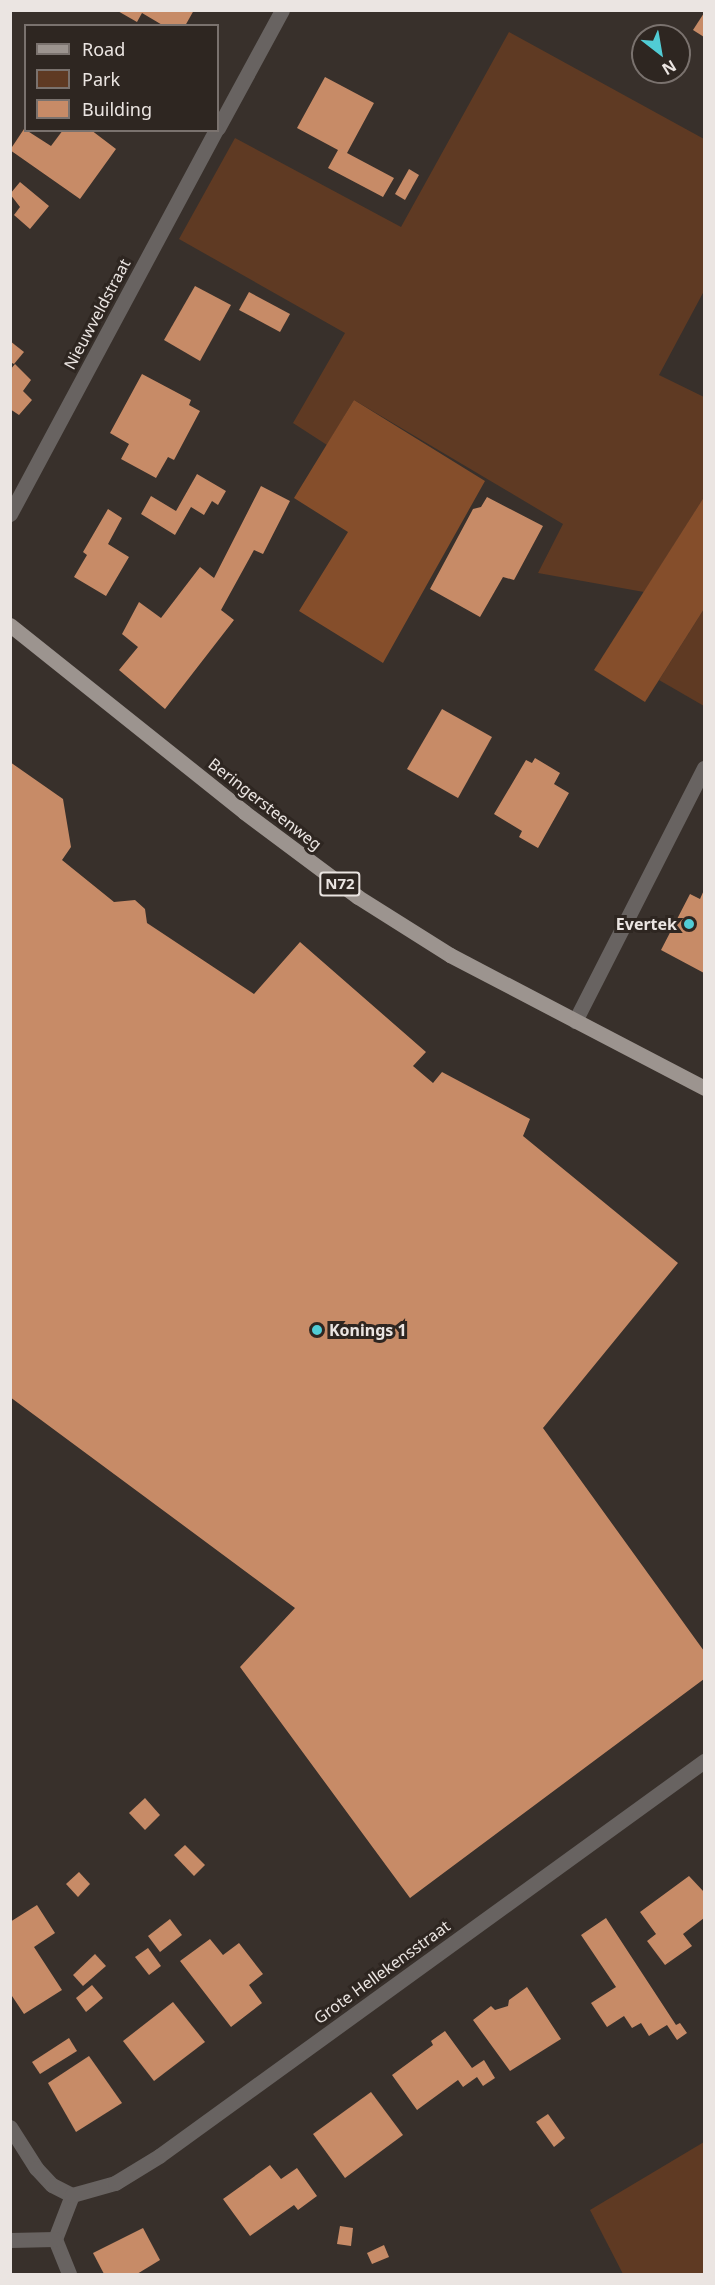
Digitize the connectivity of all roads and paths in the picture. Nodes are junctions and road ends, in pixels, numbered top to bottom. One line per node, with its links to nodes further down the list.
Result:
1 (282, 10): 2 (street, Nieuwveldstraat)
2 (219, 125)
3 (215, 132): 4 (street, Nieuwveldstraat)
4 (10, 514)
5 (10, 625): 7 (main road, Beringersteenweg / N72)
6 (705, 768): 7 (street)
7 (575, 1021): 8 (main road, Beringersteenweg / N72)
8 (705, 1088)
9 (705, 1761): 11 (street, Grote Hellekensstraat)
10 (10, 2127): 11 (street)
11 (72, 2195): 12 (street)
12 (55, 2239): 13 (street); 14 (street)
13 (10, 2240)
14 (69, 2274)

